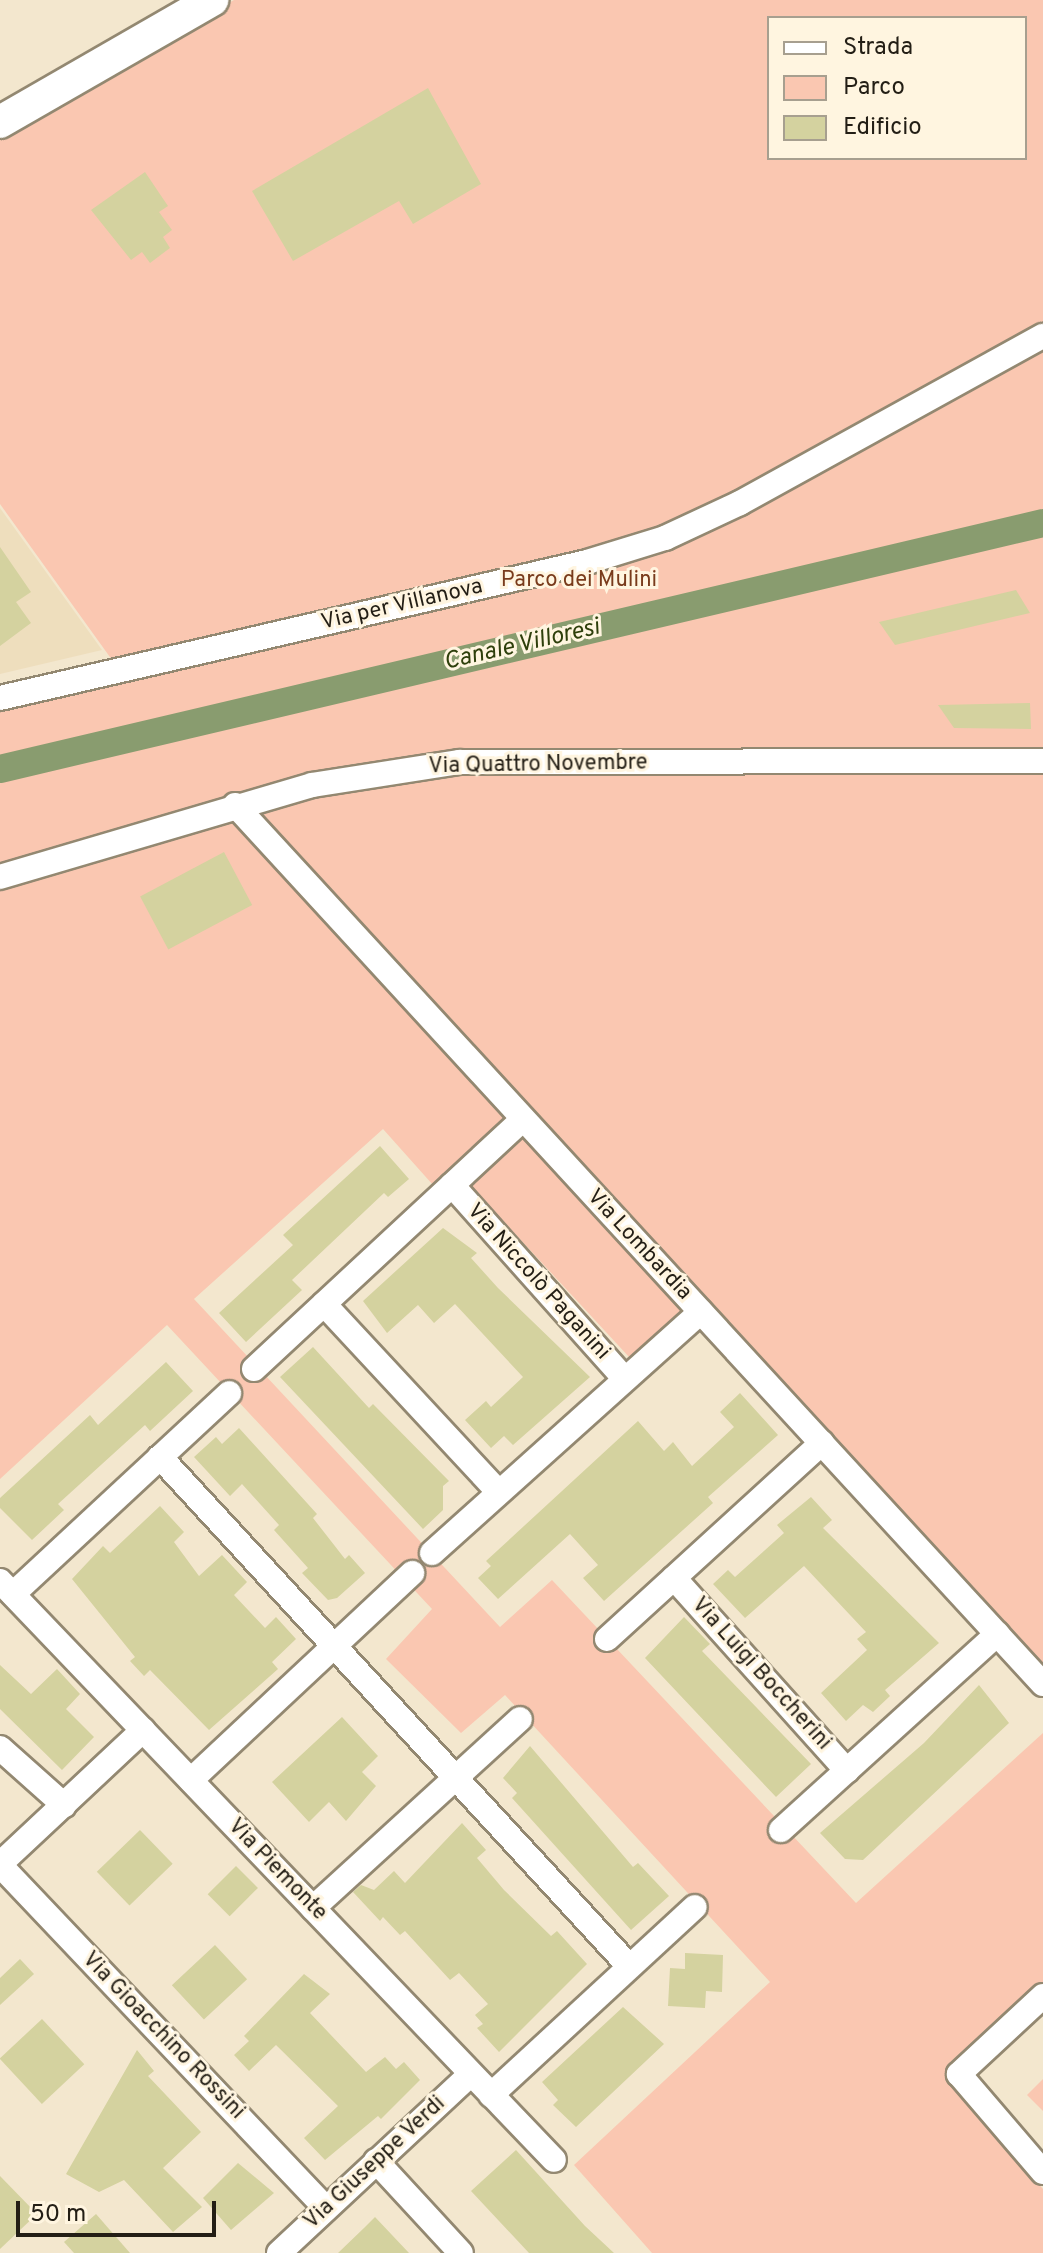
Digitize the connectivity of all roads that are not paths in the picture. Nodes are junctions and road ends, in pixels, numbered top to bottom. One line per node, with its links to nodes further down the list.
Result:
1 (212, 0): 2 (street)
2 (0, 122)
3 (1043, 336): 4 (street, Via per Villanova)
4 (0, 698)
5 (1043, 761): 6 (street, Via Quattro Novembre)
6 (235, 805): 7 (street, Via Quattro Novembre); 8 (street, Via Lombardia)
7 (0, 877)
8 (523, 1119): 9 (street, Via Niccolò Paganini); 11 (street, Via Lombardia)
9 (452, 1185): 10 (street, Via Niccolò Paganini); 13 (street, Via Niccolò Paganini)
10 (324, 1304): 12 (street, Via Niccolò Paganini); 17 (street)
11 (701, 1312): 13 (street, Via Niccolò Paganini); 15 (street, Via Lombardia)
12 (254, 1369)
13 (625, 1379): 17 (street, Via Niccolò Paganini)
14 (229, 1393): 16 (street)
15 (822, 1443): 20 (street, Via Luigi Boccherini); 22 (street, Via Lombardia)
16 (160, 1457): 21 (street); 24 (street)
17 (498, 1491): 18 (street, Via Niccolò Paganini)
18 (432, 1553)
19 (412, 1573): 24 (street)
20 (674, 1578): 23 (street, Via Luigi Boccherini); 29 (street, Via Luigi Boccherini)
21 (6, 1587): 27 (street, Via Piemonte)
22 (997, 1634): 25 (street, Via Lombardia); 29 (street, Via Luigi Boccherini)
23 (607, 1639)
24 (335, 1645): 30 (street); 31 (street)
25 (1043, 1684)
26 (520, 1719): 30 (street)
27 (143, 1730): 31 (street, Via Piemonte); 32 (street)
28 (0, 1748): 32 (street)
29 (847, 1771): 33 (street, Via Luigi Boccherini)
30 (457, 1777): 36 (street); 37 (street)
31 (191, 1780): 36 (street, Via Piemonte)
32 (64, 1805): 34 (street)
33 (781, 1830)
34 (0, 1865): 44 (street, Via Gioacchino Rossini)
35 (695, 1907): 37 (street)
36 (313, 1908): 39 (street, Via Piemonte)
37 (629, 1966): 40 (street)
38 (1043, 1996): 43 (street)
39 (471, 2074): 40 (street, Via Piemonte); 42 (street, Via Giuseppe Verdi)
40 (491, 2095): 41 (street, Via Piemonte)
41 (554, 2160)
42 (376, 2161): 44 (street, Via Giuseppe Verdi); 46 (street)
43 (1043, 2172)
44 (326, 2208): 45 (street, Via Giuseppe Verdi)
45 (279, 2253)
46 (461, 2253)

